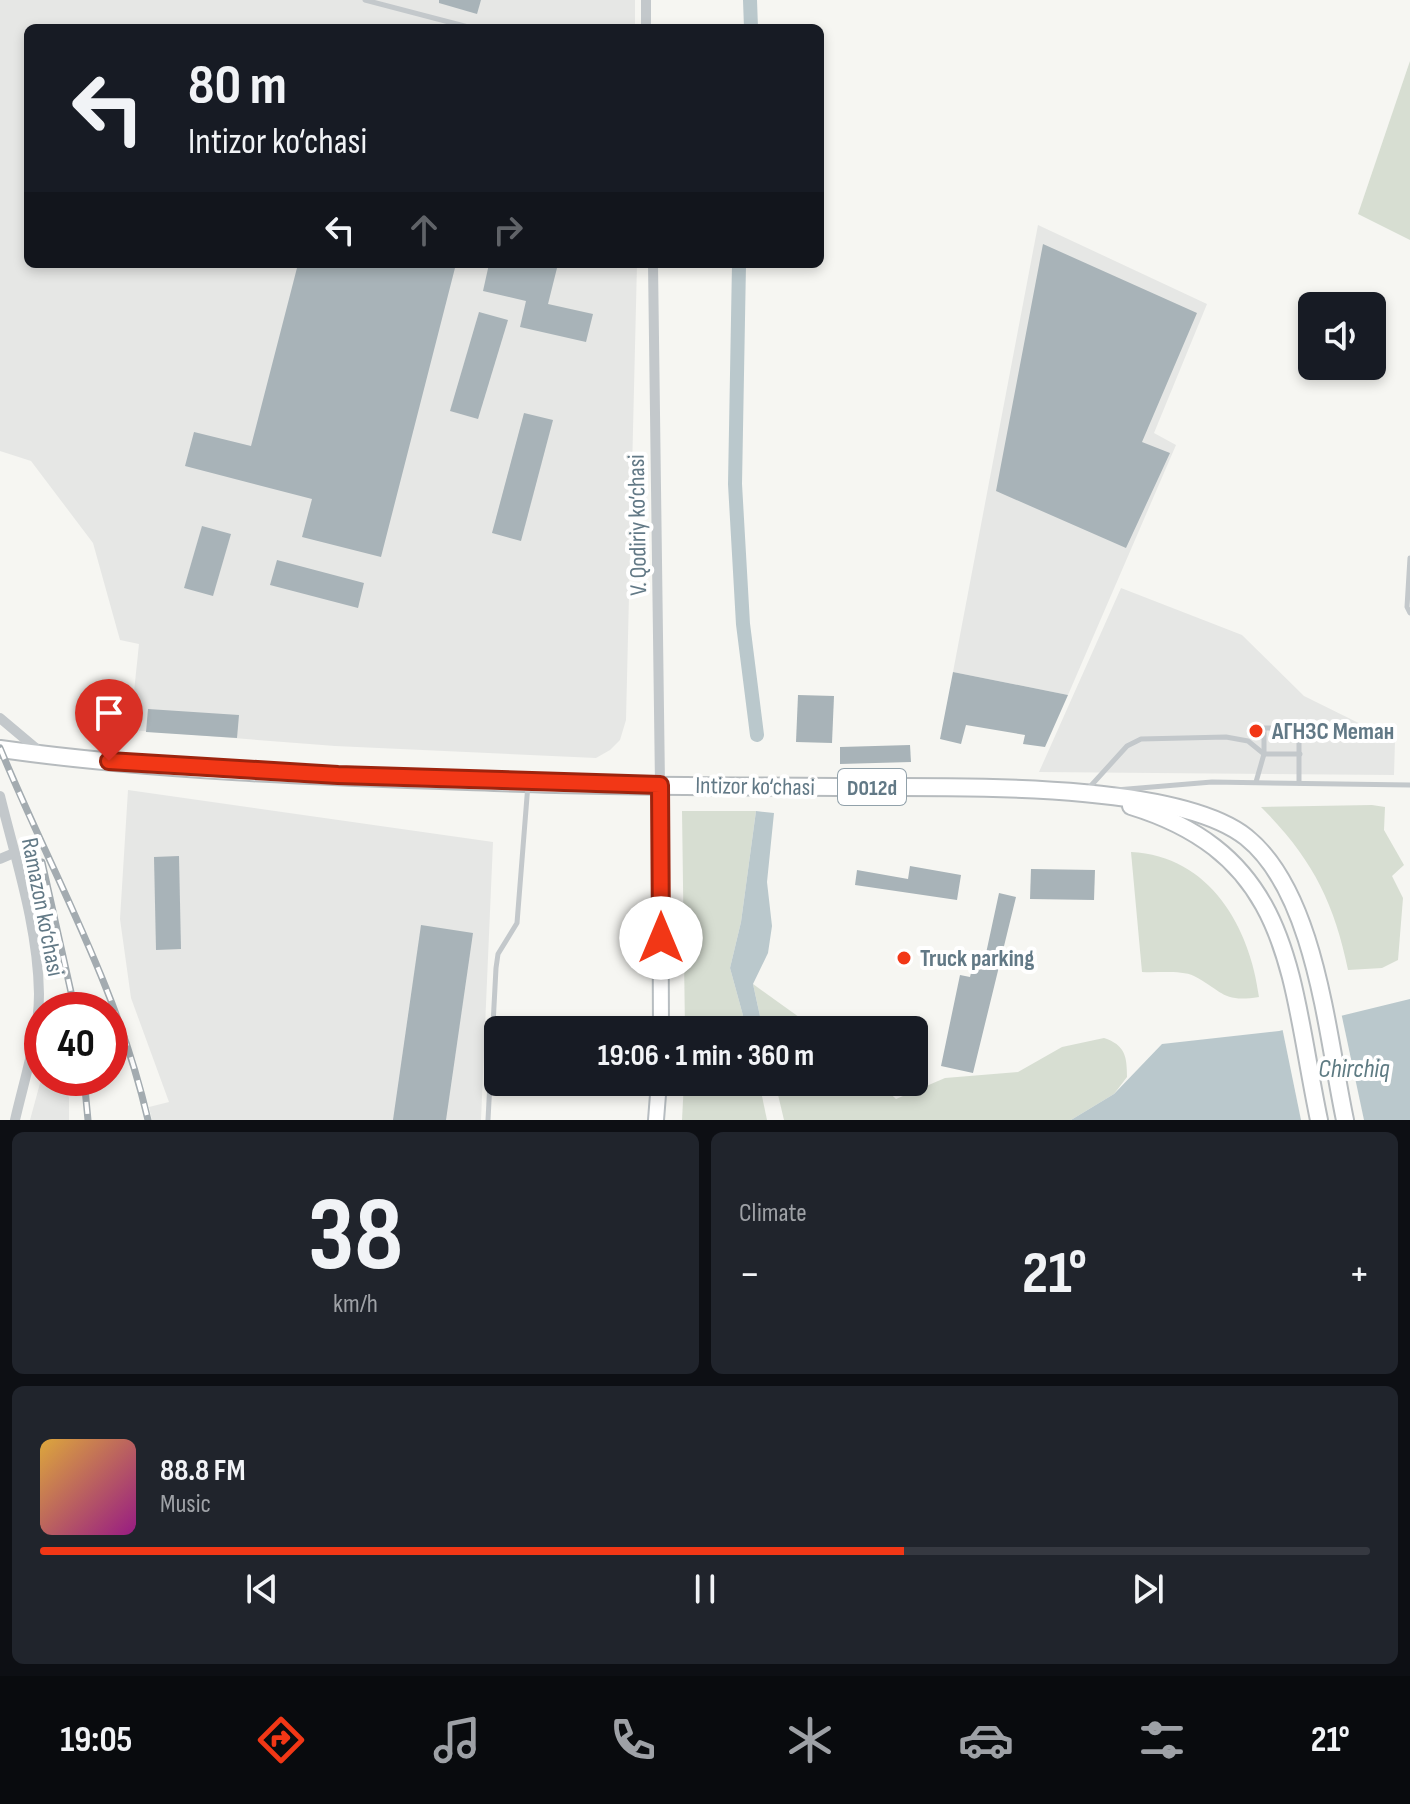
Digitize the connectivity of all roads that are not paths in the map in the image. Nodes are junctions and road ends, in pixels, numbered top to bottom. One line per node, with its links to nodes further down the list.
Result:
1 (365, 0): 3 (lane)
2 (646, 0): 4 (street)
3 (457, 24)
4 (646, 24)
5 (653, 268): 17 (street, V. Qodiriy ko‘chasi)
6 (1410, 558): 7 (lane)
7 (1410, 613)
8 (0, 718): 12 (street)
9 (0, 749): 12 (main road, Intizor ko‘chasi / D012d)
10 (1264, 754): 11 (lane); 11 (lane); 14 (lane); 19 (lane)
11 (1300, 754): 16 (lane)
12 (44, 755): 15 (main road, Intizor ko‘chasi / D012d)
13 (1410, 776): 18 (lane, Intizor ko‘chasi)
14 (1256, 782): 16 (lane, Intizor ko‘chasi); 19 (lane, Intizor ko‘chasi)
15 (528, 783): 17 (main road, Intizor ko‘chasi / D012d); 26 (lane)
16 (1299, 783): 18 (lane, Intizor ko‘chasi)
17 (660, 785): 19 (main road, Intizor ko‘chasi / D012d); 23 (street)
18 (1408, 785)
19 (1083, 795): 28 (main road, D012d); 29 (main road, D012d)
20 (0, 796): 21 (street, Ramazon ko‘chasi)
21 (14, 853): 22 (street); 25 (street, Ramazon ko‘chasi)
22 (0, 859)
23 (661, 1016)
24 (658, 1096): 27 (street)
25 (15, 1120)
26 (488, 1120)
27 (656, 1120)
28 (1319, 1120)
29 (1345, 1120)

